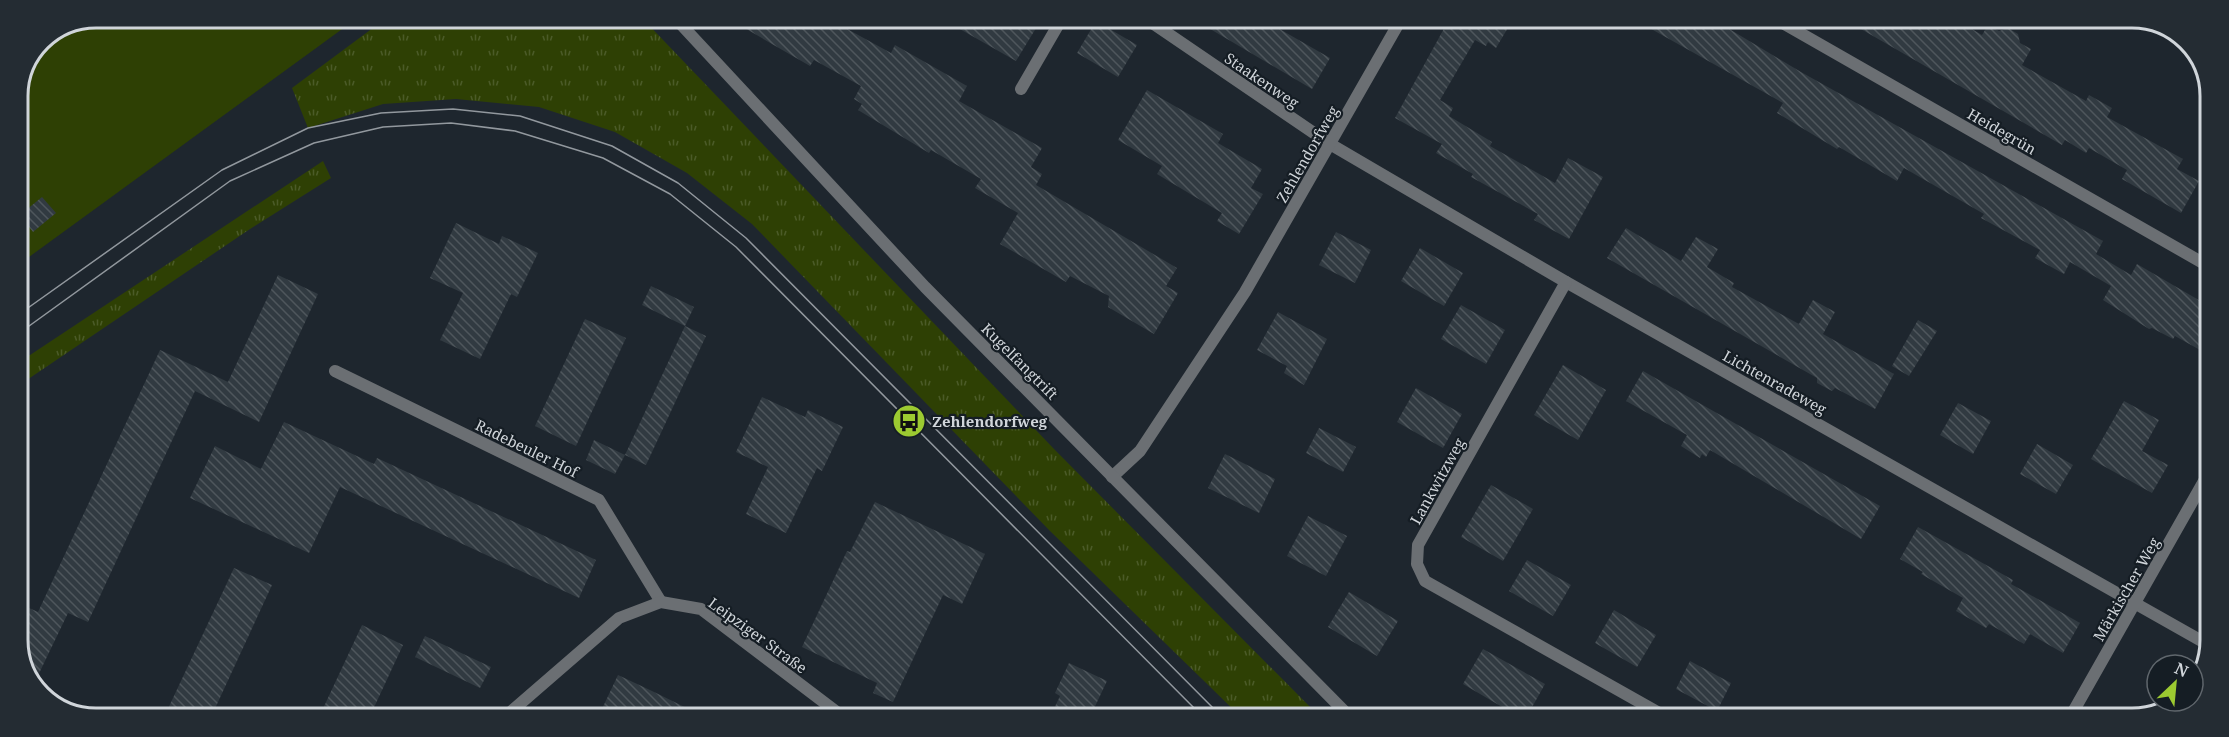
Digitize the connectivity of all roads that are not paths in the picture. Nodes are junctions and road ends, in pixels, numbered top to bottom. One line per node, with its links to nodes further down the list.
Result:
1 (685, 29): 11 (street, Kugelfangtrift)
2 (1055, 29): 6 (street)
3 (1161, 29): 7 (street, Staakenweg)
4 (1395, 29): 7 (street, Zehlendorfweg)
5 (1793, 29): 8 (street, Heidegrün)
6 (1021, 89)
7 (1330, 144): 9 (street, Lichtenradeweg); 11 (street, Zehlendorfweg)
8 (2200, 261)
9 (1566, 282): 14 (street, Lichtenradeweg); 19 (street, Lankwitzweg)
10 (335, 371): 13 (street, Radebeuler Hof)
11 (1112, 477): 18 (street, Kugelfangtrift)
12 (2200, 488): 14 (street, Märkischer Weg)
13 (661, 602): 16 (street); 17 (street, Leipziger Straße)
14 (2135, 602): 15 (street, Lichtenradeweg); 20 (street, Märkischer Weg)
15 (2200, 640)
16 (515, 708)
17 (831, 708)
18 (1341, 708)
19 (1650, 708)
20 (2075, 708)

